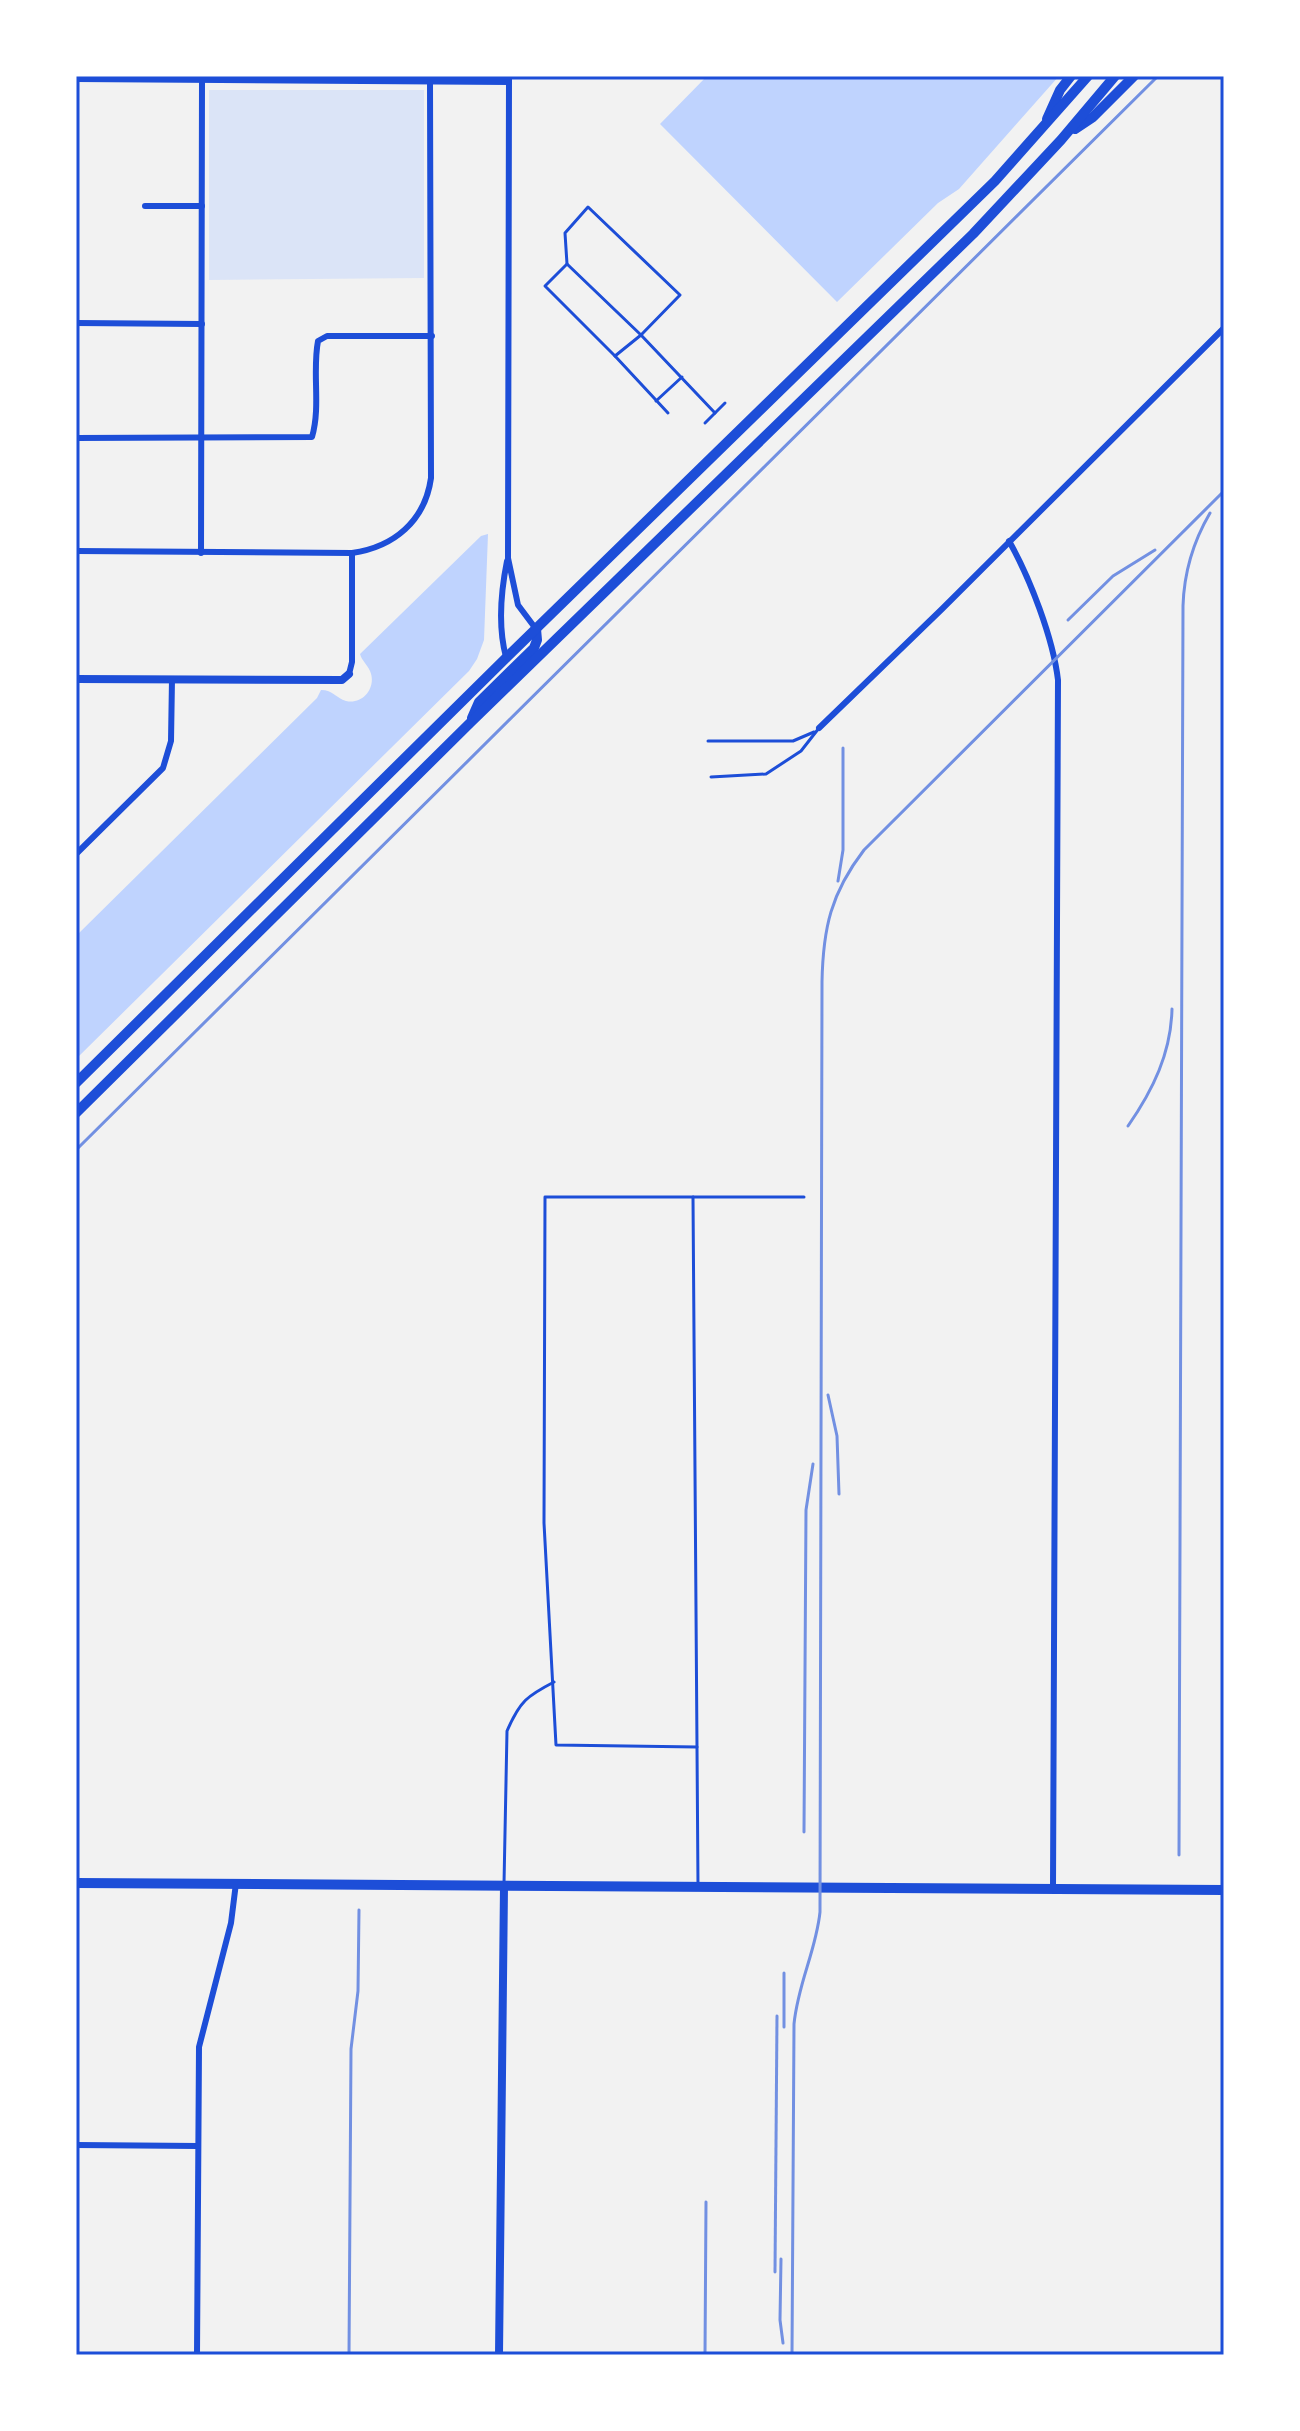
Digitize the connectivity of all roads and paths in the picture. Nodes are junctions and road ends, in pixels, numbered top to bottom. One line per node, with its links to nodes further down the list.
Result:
1 (1071, 76): 9 (main road)
2 (1088, 76): 9 (main road)
3 (1115, 76): 10 (main road)
4 (1134, 76): 10 (main road)
5 (76, 79): 7 (street)
6 (509, 79): 8 (street); 32 (street)
7 (202, 81): 8 (street); 12 (street)
8 (430, 82): 18 (street)
9 (1042, 130): 33 (main road)
10 (1061, 140): 38 (main road)
11 (145, 206): 12 (street)
12 (202, 206): 15 (street)
13 (567, 264): 17 (lane); 17 (lane); 19 (lane)
14 (76, 323): 15 (street)
15 (202, 324): 27 (street)
16 (1224, 328): 28 (street)
17 (641, 335): 19 (lane); 20 (lane)
18 (432, 336): 27 (street); 31 (street)
19 (615, 356): 21 (lane)
20 (682, 377): 21 (lane); 24 (lane)
21 (656, 401): 23 (lane)
22 (725, 403): 24 (lane)
23 (668, 413)
24 (715, 413): 25 (lane)
25 (705, 423)
26 (76, 438): 27 (street)
27 (201, 438): 30 (street)
28 (1009, 541): 39 (street); 53 (street)
29 (76, 551): 30 (street)
30 (201, 553): 31 (street)
31 (352, 553): 35 (street)
32 (508, 558): 33 (street); 34 (street)
33 (536, 629): 34 (main road); 38 (main road)
34 (507, 657): 43 (main road)
35 (349, 674): 37 (street)
36 (76, 679): 37 (street)
37 (172, 679): 42 (street)
38 (470, 723): 44 (main road)
39 (819, 728): 40 (lane); 41 (lane)
40 (708, 741)
41 (711, 777)
42 (76, 854)
43 (76, 1083)
44 (76, 1113)
45 (693, 1197): 46 (lane); 47 (lane); 48 (lane)
46 (804, 1197)
47 (554, 1682): 48 (lane); 51 (lane)
48 (697, 1747): 52 (lane)
49 (76, 1883): 50 (main road)
50 (236, 1883): 51 (main road); 56 (street)
51 (504, 1886): 52 (main road); 58 (street)
52 (698, 1887): 53 (main road)
53 (1053, 1889): 54 (main road)
54 (1224, 1890)
55 (76, 2145): 56 (street)
56 (198, 2146): 57 (street)
57 (197, 2355)
58 (499, 2355)

